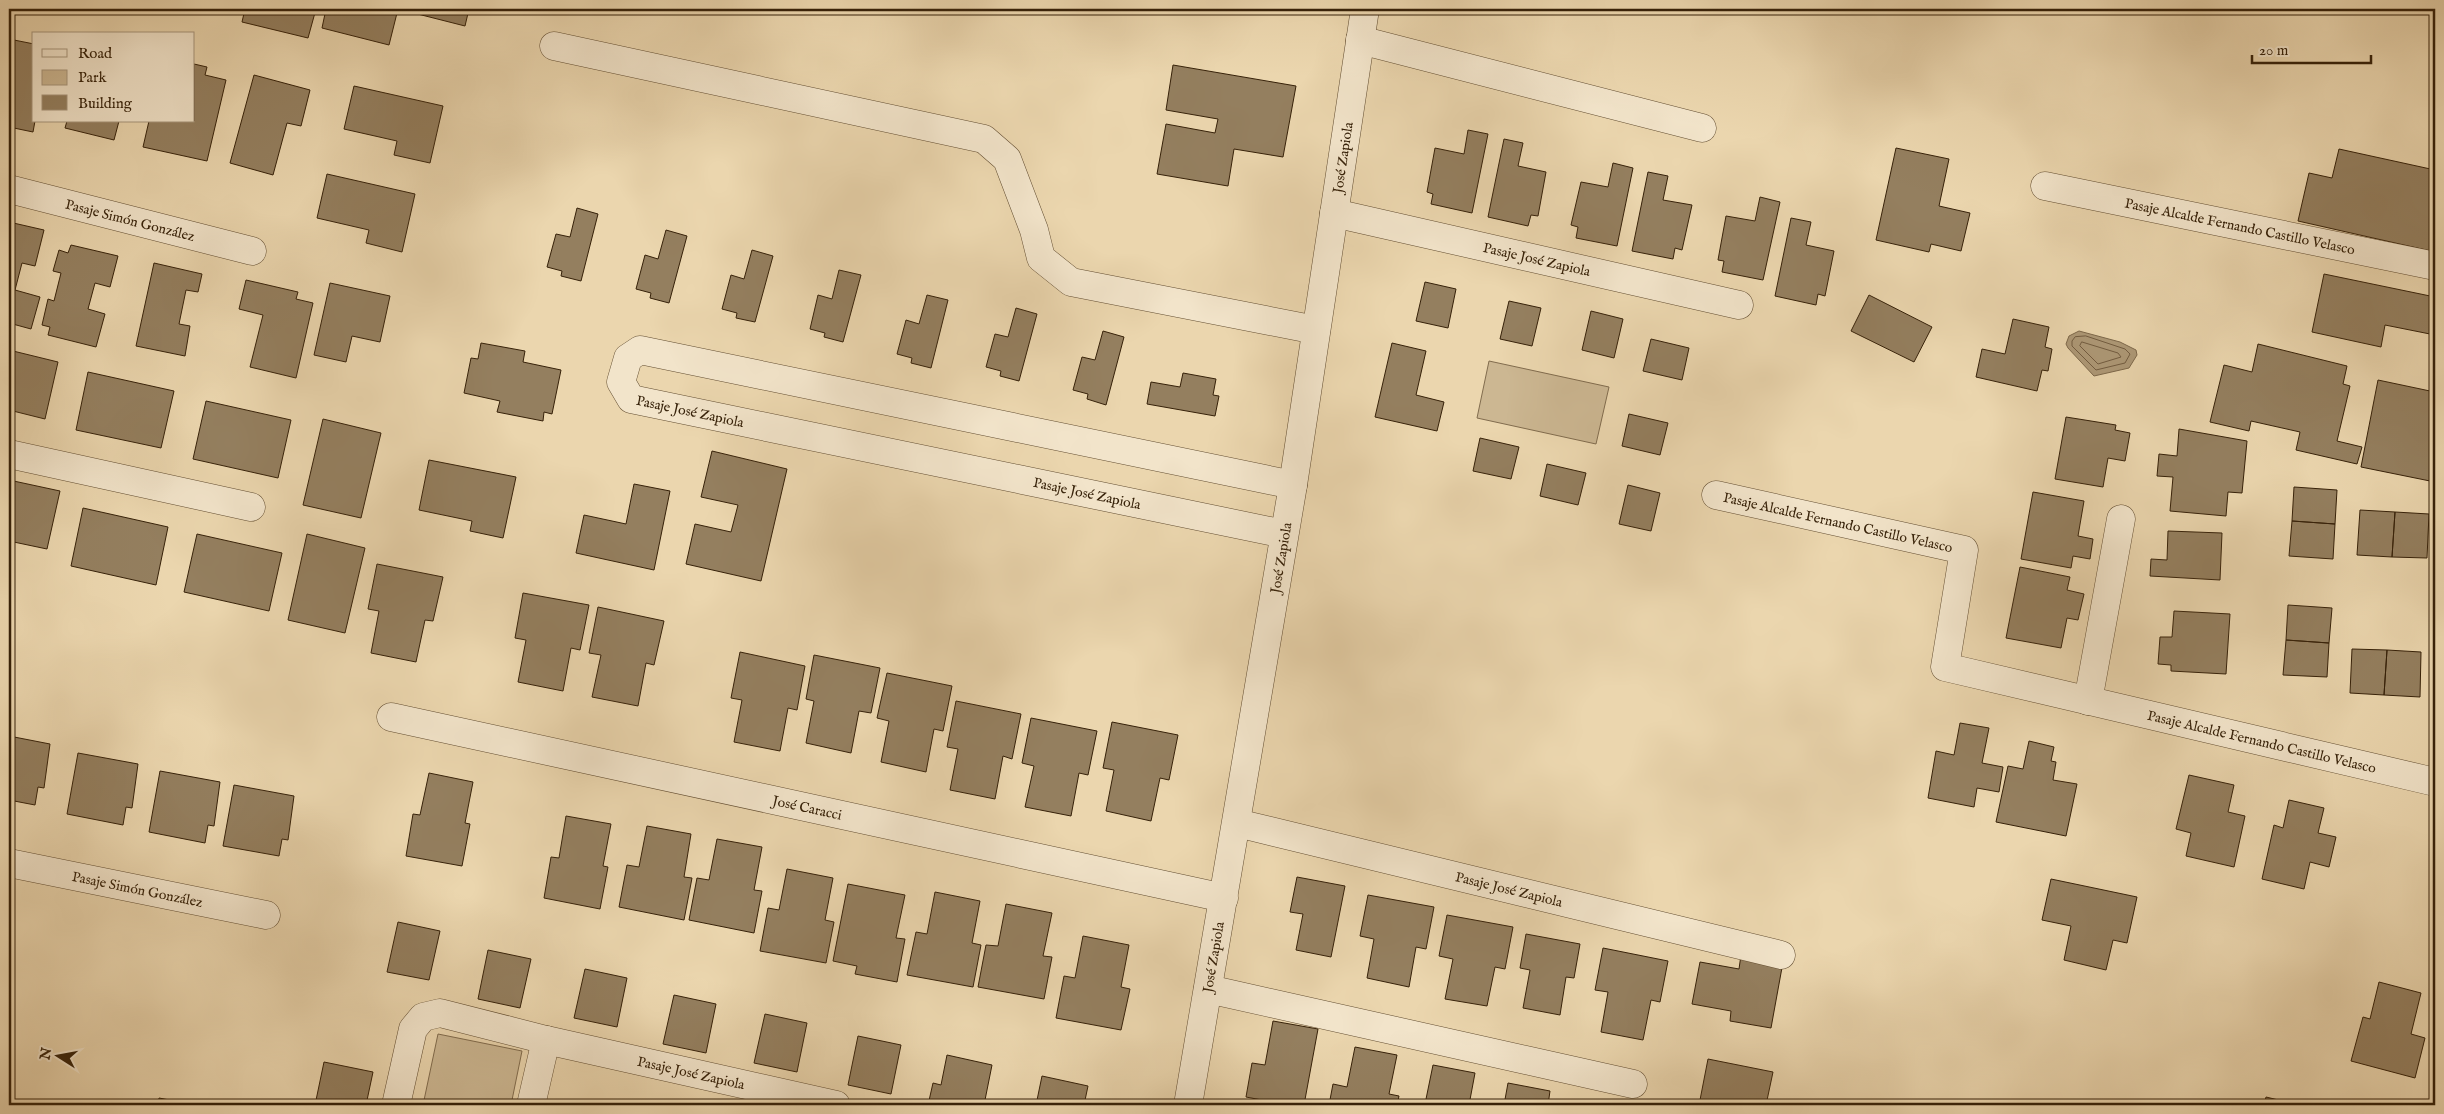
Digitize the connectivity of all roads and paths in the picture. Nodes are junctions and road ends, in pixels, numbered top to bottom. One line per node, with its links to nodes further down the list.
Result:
1 (1365, 9): 2 (street, José Zapiola)
2 (1360, 40): 4 (street); 7 (street, José Zapiola)
3 (554, 46): 11 (street)
4 (1702, 128)
5 (2045, 186): 9 (street, Pasaje Alcalde Fernando Castillo Velasco)
6 (9, 189): 8 (street, Pasaje Simón González)
7 (1334, 213): 10 (street, Pasaje José Zapiola); 11 (street, José Zapiola)
8 (252, 251)
9 (2435, 266)
10 (1739, 305)
11 (1316, 330): 13 (street, José Zapiola)
12 (9, 454): 15 (street)
13 (1293, 485): 17 (street, José Zapiola); 17 (street, Pasaje José Zapiola)
14 (1716, 495): 18 (street, Pasaje Alcalde Fernando Castillo Velasco)
15 (251, 507)
16 (2121, 519): 18 (street)
17 (1284, 534): 21 (street, José Zapiola)
18 (2088, 701): 20 (street, Pasaje Alcalde Fernando Castillo Velasco)
19 (391, 717): 23 (street, José Caracci)
20 (2435, 782)
21 (1237, 823): 23 (street, José Zapiola); 25 (street, Pasaje José Zapiola)
22 (9, 863): 24 (street, Pasaje Simón González)
23 (1224, 898): 26 (street, José Zapiola)
24 (266, 915)
25 (1781, 955)
26 (1208, 989): 28 (street); 32 (street, José Zapiola)
27 (546, 1040): 29 (street, Pasaje José Zapiola); 30 (street); 31 (street, Pasaje José Zapiola)
28 (1633, 1084)
29 (396, 1105)
30 (531, 1105)
31 (836, 1105)
32 (1188, 1105)

